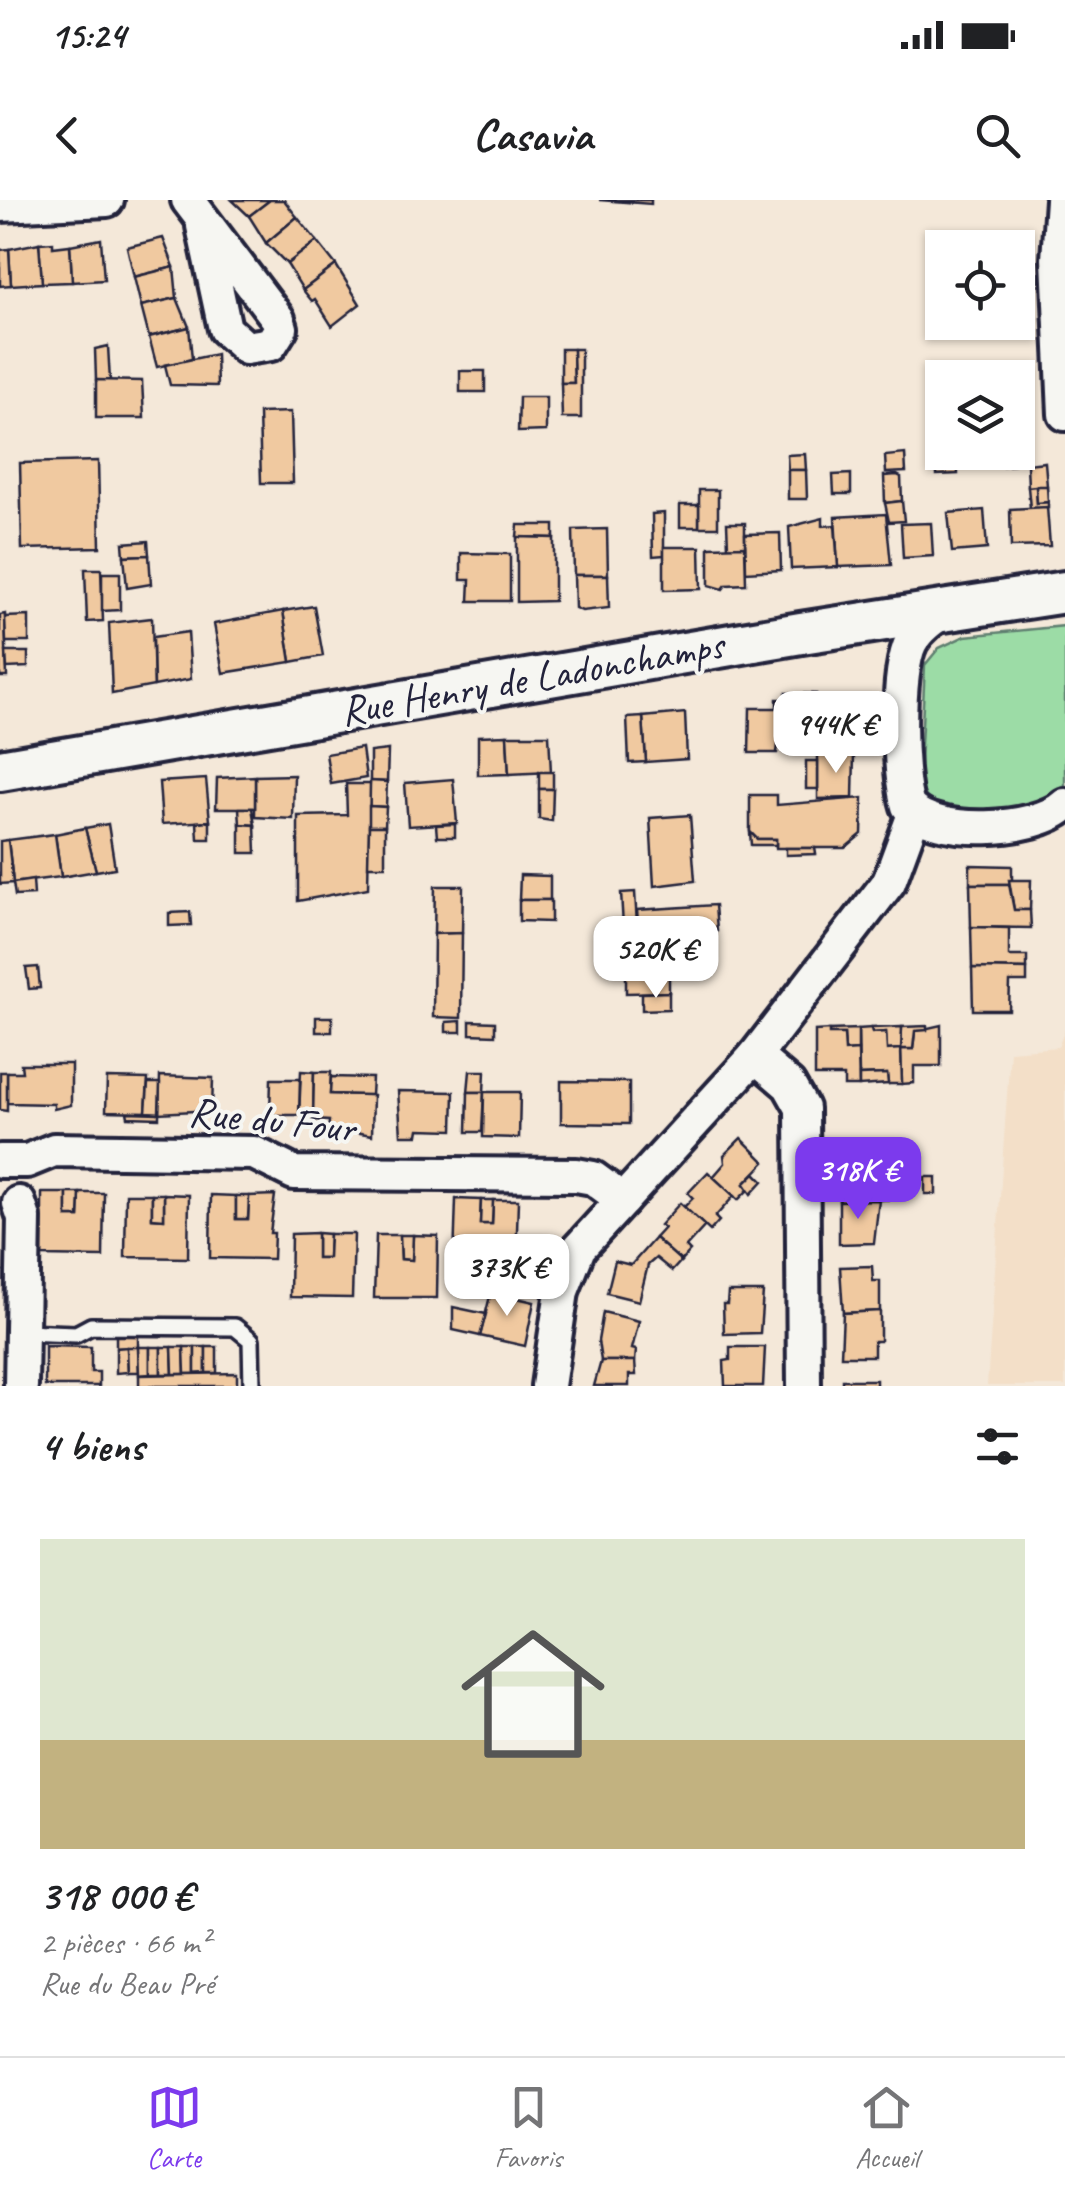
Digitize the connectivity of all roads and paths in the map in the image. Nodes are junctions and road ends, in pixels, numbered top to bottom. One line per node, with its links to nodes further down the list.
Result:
1 (107, 200): 3 (street)
2 (1062, 200): 4 (street)
3 (0, 205)
4 (1062, 300): 5 (street)
5 (1065, 414)
6 (1065, 592): 7 (street, Rue Henry de Ladonchamps)
7 (945, 610): 8 (street, Rue Henry de Ladonchamps); 9 (street)
8 (843, 627): 9 (street); 10 (street, Rue Henry de Ladonchamps)
9 (904, 670): 12 (street)
10 (0, 770)
11 (1065, 805): 12 (street)
12 (914, 814): 13 (street)
13 (755, 1056): 15 (street); 21 (street)
14 (14, 1161): 15 (street, Rue du Four); 16 (street, Rue du Four)
15 (624, 1200): 20 (street)
16 (9, 1207): 17 (street, Rue du Four)
17 (22, 1332): 18 (street, Rue du Four); 19 (lane)
18 (21, 1386)
19 (252, 1386)
20 (548, 1386)
21 (804, 1386)

